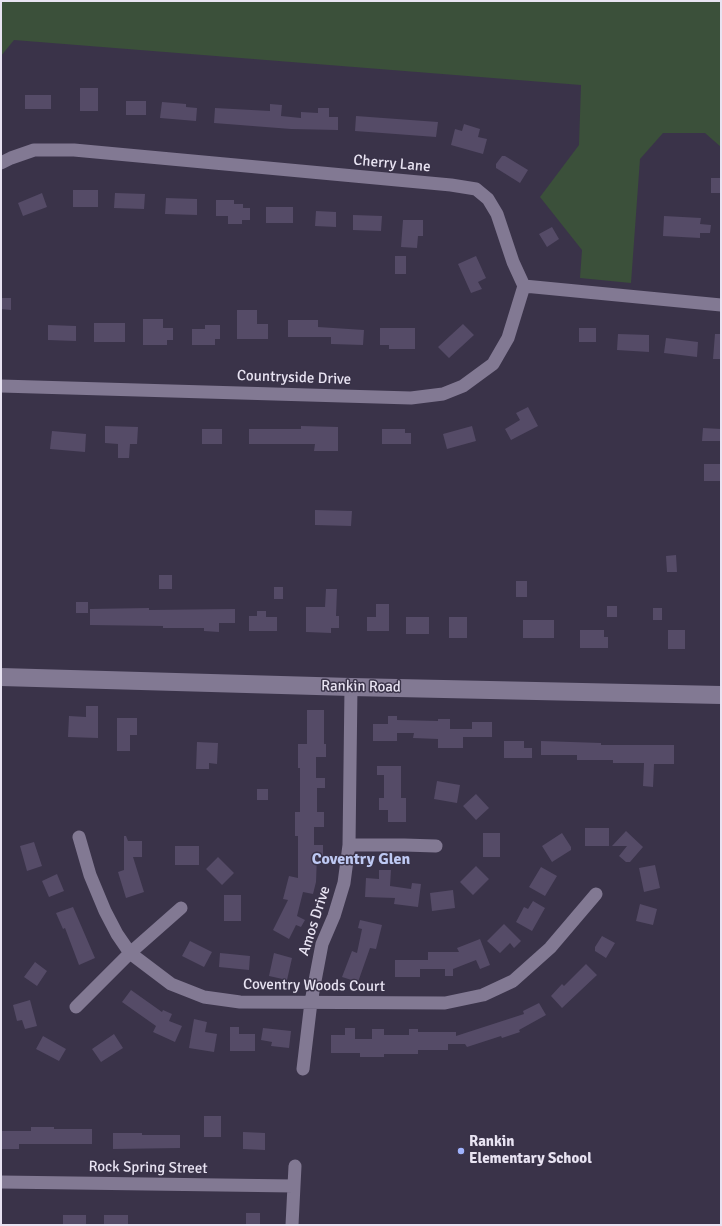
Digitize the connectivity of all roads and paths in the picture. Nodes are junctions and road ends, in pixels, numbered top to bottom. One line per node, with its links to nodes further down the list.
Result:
1 (1, 163): 2 (street, Cherry Lane)
2 (524, 286): 3 (street); 4 (street, Countryside Drive)
3 (721, 306)
4 (1, 386)
5 (1, 677): 6 (street, Rankin Road)
6 (351, 687): 7 (street, Rankin Road); 9 (street, Amos Drive)
7 (721, 695)
8 (79, 837): 13 (street, Coventry Woods Court)
9 (349, 845): 10 (street); 14 (street, Amos Drive)
10 (436, 846)
11 (596, 894): 14 (street, Coventry Woods Court)
12 (181, 908): 13 (street)
13 (130, 953): 14 (street, Coventry Woods Court); 15 (street)
14 (311, 1002): 16 (street, Amos Drive)
15 (76, 1007)
16 (303, 1069)
17 (295, 1166): 19 (street)
18 (1, 1182): 19 (street, Rock Spring Street)
19 (294, 1186): 20 (street)
20 (292, 1225)

